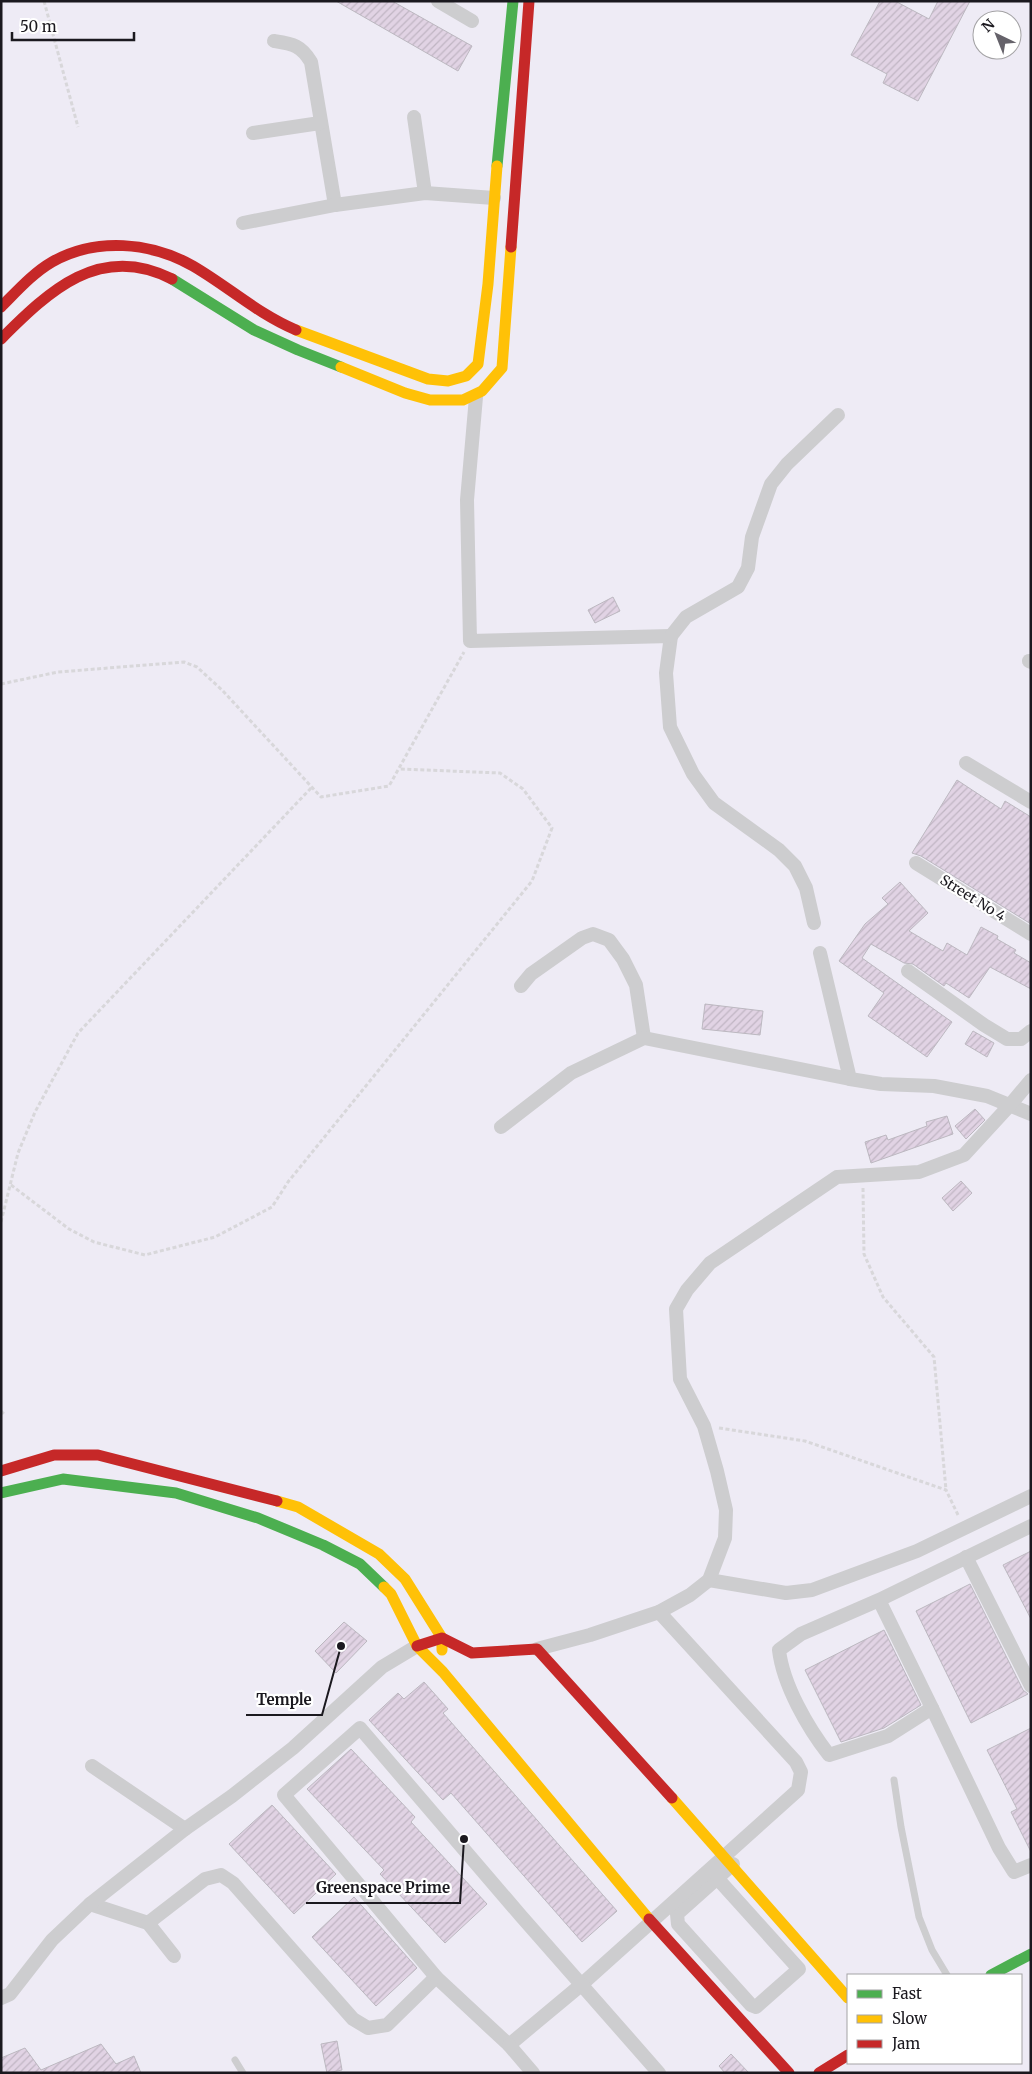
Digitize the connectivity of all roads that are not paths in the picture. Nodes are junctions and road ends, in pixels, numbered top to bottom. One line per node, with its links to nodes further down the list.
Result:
1 (438, 1): 4 (street)
2 (512, 1): 6 (main road)
3 (529, 1): 7 (main road)
4 (472, 21)
5 (274, 41): 9 (street)
6 (509, 42): 7 (main road); 12 (main road)
7 (526, 44): 19 (main road)
8 (414, 117): 11 (street)
9 (320, 123): 10 (street); 13 (street)
10 (253, 134)
11 (425, 193): 12 (street); 13 (street)
12 (494, 198): 15 (main road)
13 (334, 205): 14 (street)
14 (243, 223)
15 (198, 269): 16 (main road); 17 (main road)
16 (186, 285): 18 (main road); 19 (main road)
17 (1, 307)
18 (1, 340)
19 (476, 397): 21 (street)
20 (838, 415): 21 (street)
21 (671, 636): 25 (street)
22 (966, 763): 23 (street)
23 (1031, 802)
24 (916, 863): 26 (street, Street No 4)
25 (814, 923)
26 (1031, 934)
27 (820, 953): 32 (street)
28 (908, 971): 30 (street)
29 (521, 986): 31 (street)
30 (1031, 1030)
31 (644, 1038): 32 (street); 36 (street)
32 (850, 1079): 34 (street)
33 (1031, 1080): 34 (street)
34 (1010, 1105): 35 (street); 42 (street)
35 (1031, 1114)
36 (501, 1126)
37 (1, 1471): 45 (main road)
38 (1, 1493): 46 (main road)
39 (1031, 1496): 42 (street)
40 (1031, 1526): 41 (street)
41 (966, 1557): 43 (street); 49 (street)
42 (709, 1580): 44 (street)
43 (879, 1600): 50 (street); 50 (street)
44 (659, 1612): 47 (street); 54 (street)
45 (442, 1638): 46 (main road); 47 (main road); 48 (main road)
46 (417, 1646): 48 (main road); 53 (street)
47 (537, 1649): 54 (main road)
48 (443, 1672): 58 (main road)
49 (1031, 1686)
50 (932, 1708): 55 (street)
51 (92, 1766): 53 (street)
52 (894, 1780): 62 (lane)
53 (185, 1829): 57 (street)
54 (729, 1860): 56 (street); 58 (street); 66 (main road)
55 (1031, 1865)
56 (717, 1878): 56 (street)
57 (90, 1904): 59 (street); 67 (street)
58 (651, 1921): 65 (street); 74 (main road)
59 (148, 1923): 61 (street); 64 (street)
60 (1031, 1954): 63 (main road)
61 (174, 1956)
62 (946, 1974)
63 (993, 1974)
64 (436, 1977): 65 (street); 68 (street)
65 (582, 1985): 68 (street); 73 (street)
66 (847, 1997)
67 (1, 1998)
68 (509, 2045): 72 (street)
69 (847, 2057): 75 (main road)
70 (235, 2060): 71 (lane)
71 (244, 2073)
72 (533, 2073)
73 (660, 2073)
74 (789, 2073)
75 (819, 2073)

